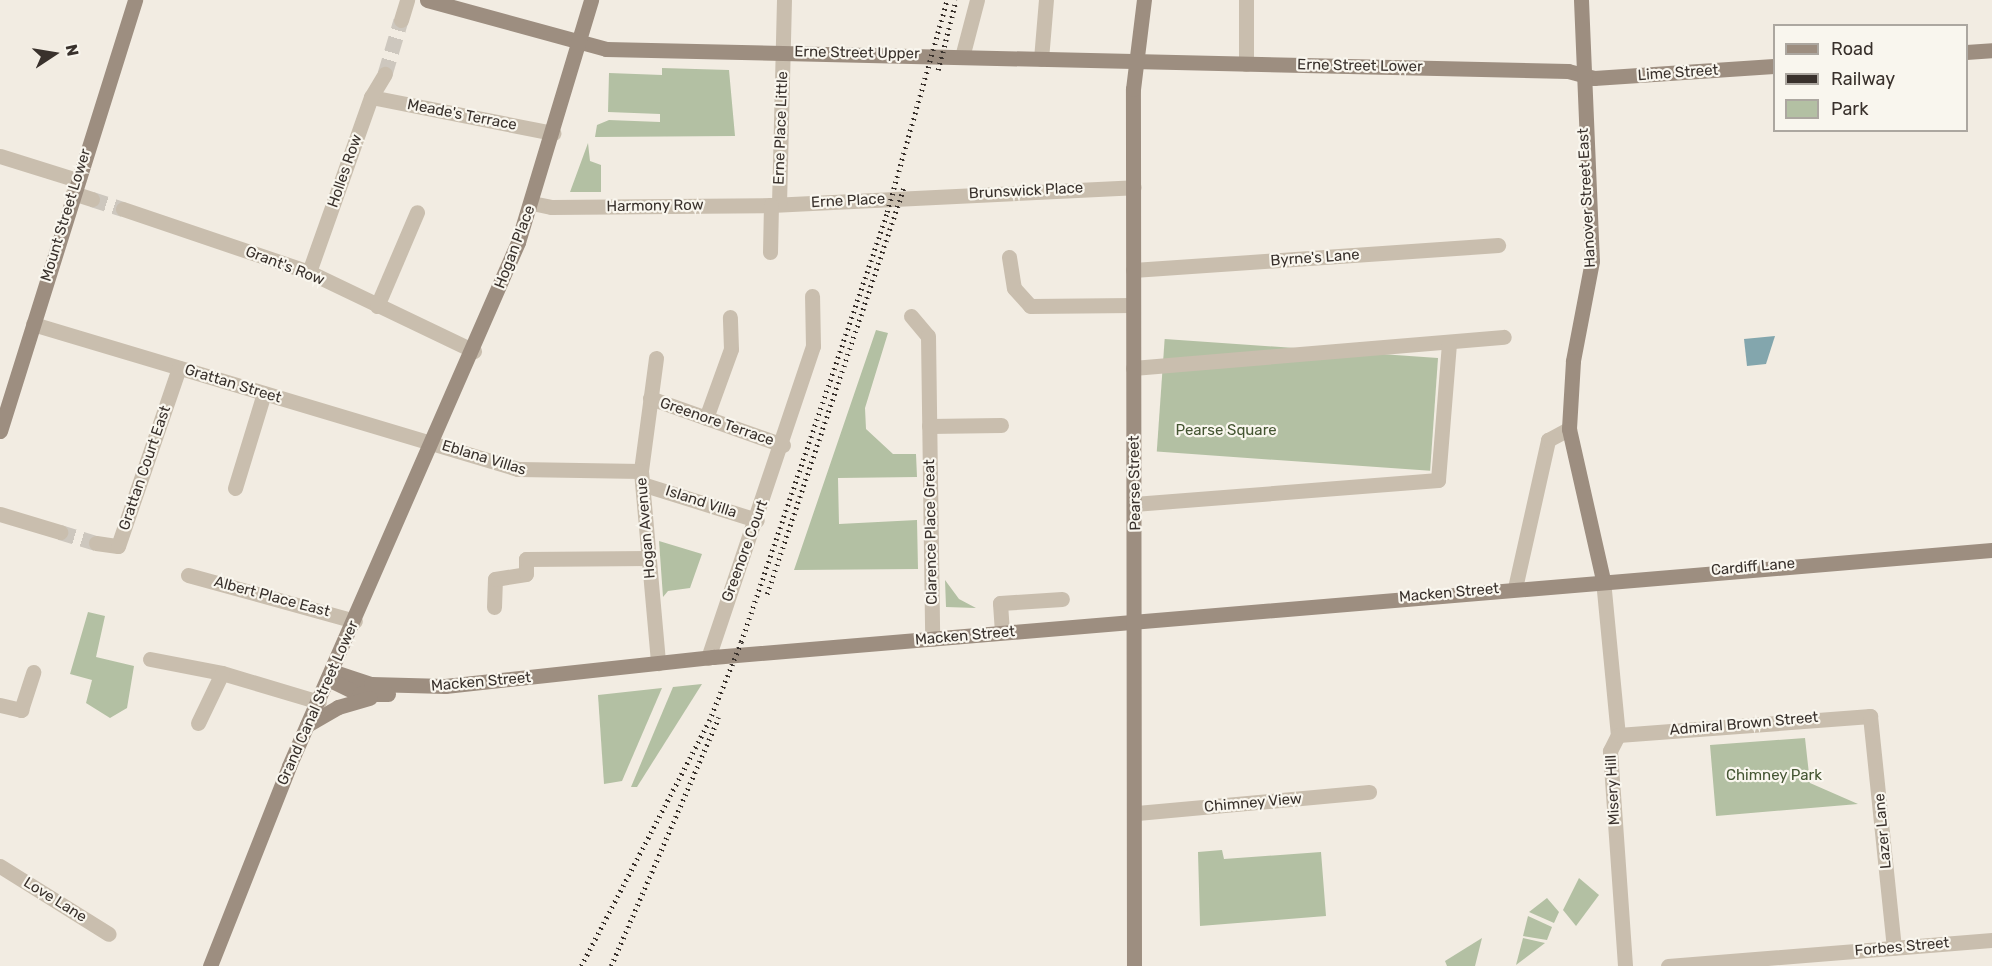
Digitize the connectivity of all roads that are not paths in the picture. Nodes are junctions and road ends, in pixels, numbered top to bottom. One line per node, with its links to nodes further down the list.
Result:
1 (135, 0): 26 (main road, Mount Street Lower)
2 (407, 0): 11 (street)
3 (427, 0): 12 (main road, Erne Street Upper)
4 (591, 0): 12 (main road, Hogan Place)
5 (784, 0): 14 (street, Erne Place Little)
6 (977, 0): 16 (street)
7 (1046, 0): 17 (street)
8 (1144, 0): 18 (main road, Pearse Street)
9 (1246, 0): 19 (street)
10 (1581, 0): 22 (main road, Hanover Street East)
11 (402, 20)
12 (579, 45): 14 (main road, Erne Street Upper); 24 (main road, Hogan Place)
13 (1992, 50): 15 (main road)
14 (783, 51): 16 (main road, Erne Street Upper); 31 (street, Erne Place Little)
15 (1968, 52)
16 (962, 57): 17 (main road, Erne Street Upper)
17 (1041, 59): 18 (main road, Erne Street Upper)
18 (1136, 63): 19 (main road, Erne Street Lower); 27 (main road, Pearse Street)
19 (1246, 64): 22 (main road, Erne Street Lower)
20 (1773, 66): 22 (main road, Lime Street)
21 (385, 74): 23 (street, Holles Row)
22 (1582, 76): 56 (main road, Hanover Street East)
23 (371, 97): 24 (street, Meade's Terrace); 38 (street, Holles Row)
24 (553, 133): 30 (main road, Hogan Place)
25 (0, 156): 26 (street)
26 (75, 186): 29 (street); 44 (main road, Mount Street Lower)
27 (1134, 187): 28 (street, Brunswick Place); 37 (main road, Pearse Street)
28 (918, 198): 31 (street, Erne Place)
29 (92, 199)
30 (532, 203): 31 (street, Harmony Row); 47 (main road, Hogan Place)
31 (775, 205): 35 (street, Erne Place Little)
32 (123, 209): 38 (street, Grant's Row)
33 (417, 212): 41 (street)
34 (1498, 245): 37 (street, Byrne's Lane)
35 (770, 252)
36 (1009, 257): 40 (street)
37 (1133, 270): 40 (main road, Pearse Street)
38 (309, 272): 41 (street, Grant's Row)
39 (812, 296): 59 (street, Greenore Court)
40 (1133, 305): 50 (main road, Pearse Street)
41 (380, 308): 47 (street, Grant's Row)
42 (910, 316): 55 (street, Clarence Place Great)
43 (730, 317): 53 (street)
44 (33, 324): 49 (street, Grattan Street); 57 (main road, Mount Street Lower)
45 (1504, 337): 46 (street)
46 (1449, 343): 50 (street); 62 (street)
47 (474, 351): 58 (main road, Hogan Place)
48 (656, 358): 52 (street, Hogan Avenue)
49 (179, 368): 51 (street, Grattan Street); 66 (street, Grattan Court East)
50 (1133, 368): 62 (main road, Pearse Street)
51 (264, 393): 58 (street, Grattan Street); 61 (street)
52 (650, 399): 53 (street, Greenore Terrace); 60 (street, Hogan Avenue)
53 (706, 418): 59 (street, Greenore Terrace)
54 (1001, 425): 55 (street)
55 (929, 426): 77 (street, Clarence Place Great)
56 (1569, 429): 70 (main road, Hanover Street East); 71 (street)
57 (0, 431)
58 (434, 443): 60 (street, Eblana Villas); 75 (main road, Grand Canal Street Lower)
59 (783, 445): 64 (street, Greenore Court)
60 (643, 478): 64 (street, Island Villa); 68 (street, Hogan Avenue)
61 (235, 488)
62 (1134, 504): 74 (main road, Pearse Street)
63 (0, 514): 65 (street)
64 (757, 520): 78 (street, Greenore Court)
65 (60, 532)
66 (96, 543)
67 (1992, 550): 70 (main road, Cardiff Lane)
68 (648, 558): 73 (street); 80 (street, Hogan Avenue)
69 (188, 575): 75 (street, Albert Place East)
70 (1603, 580): 71 (main road, Cardiff Lane); 91 (street, Misery Hill)
71 (1515, 588): 74 (main road, Macken Street)
72 (1062, 599): 76 (street)
73 (494, 607)
74 (1137, 620): 76 (main road, Macken Street); 93 (main road, Pearse Street)
75 (355, 621): 83 (main road, Grand Canal Street Lower)
76 (1002, 632): 77 (main road, Macken Street)
77 (932, 639): 78 (main road, Macken Street)
78 (708, 657): 80 (main road, Macken Street)
79 (150, 659): 82 (street)
80 (658, 663): 84 (main road, Macken Street)
81 (33, 672): 87 (street)
82 (222, 673): 86 (street); 89 (street)
83 (332, 676): 84 (main road, Macken Street); 85 (main road, Macken Street); 86 (main road, Grand Canal Street Lower)
84 (414, 687): 85 (main road, Macken Street)
85 (383, 695): 90 (main road)
86 (319, 702): 90 (main road, Grand Canal Street Lower)
87 (0, 705)
88 (1870, 716): 91 (street, Admiral Brown Street); 97 (street, Lazer Lane)
89 (198, 723)
90 (307, 725): 99 (main road, Grand Canal Street Lower)
91 (1618, 735): 101 (street, Misery Hill)
92 (1369, 792): 93 (street, Chimney View)
93 (1137, 813): 100 (main road, Pearse Street)
94 (0, 866): 95 (street, Love Lane)
95 (110, 934)
96 (1992, 940): 97 (street, Forbes Street)
97 (1894, 948): 98 (street, Forbes Street)
98 (1848, 959): 102 (street, Forbes Street)
99 (210, 966)
100 (1134, 966)
101 (1625, 966)
102 (1668, 966)

